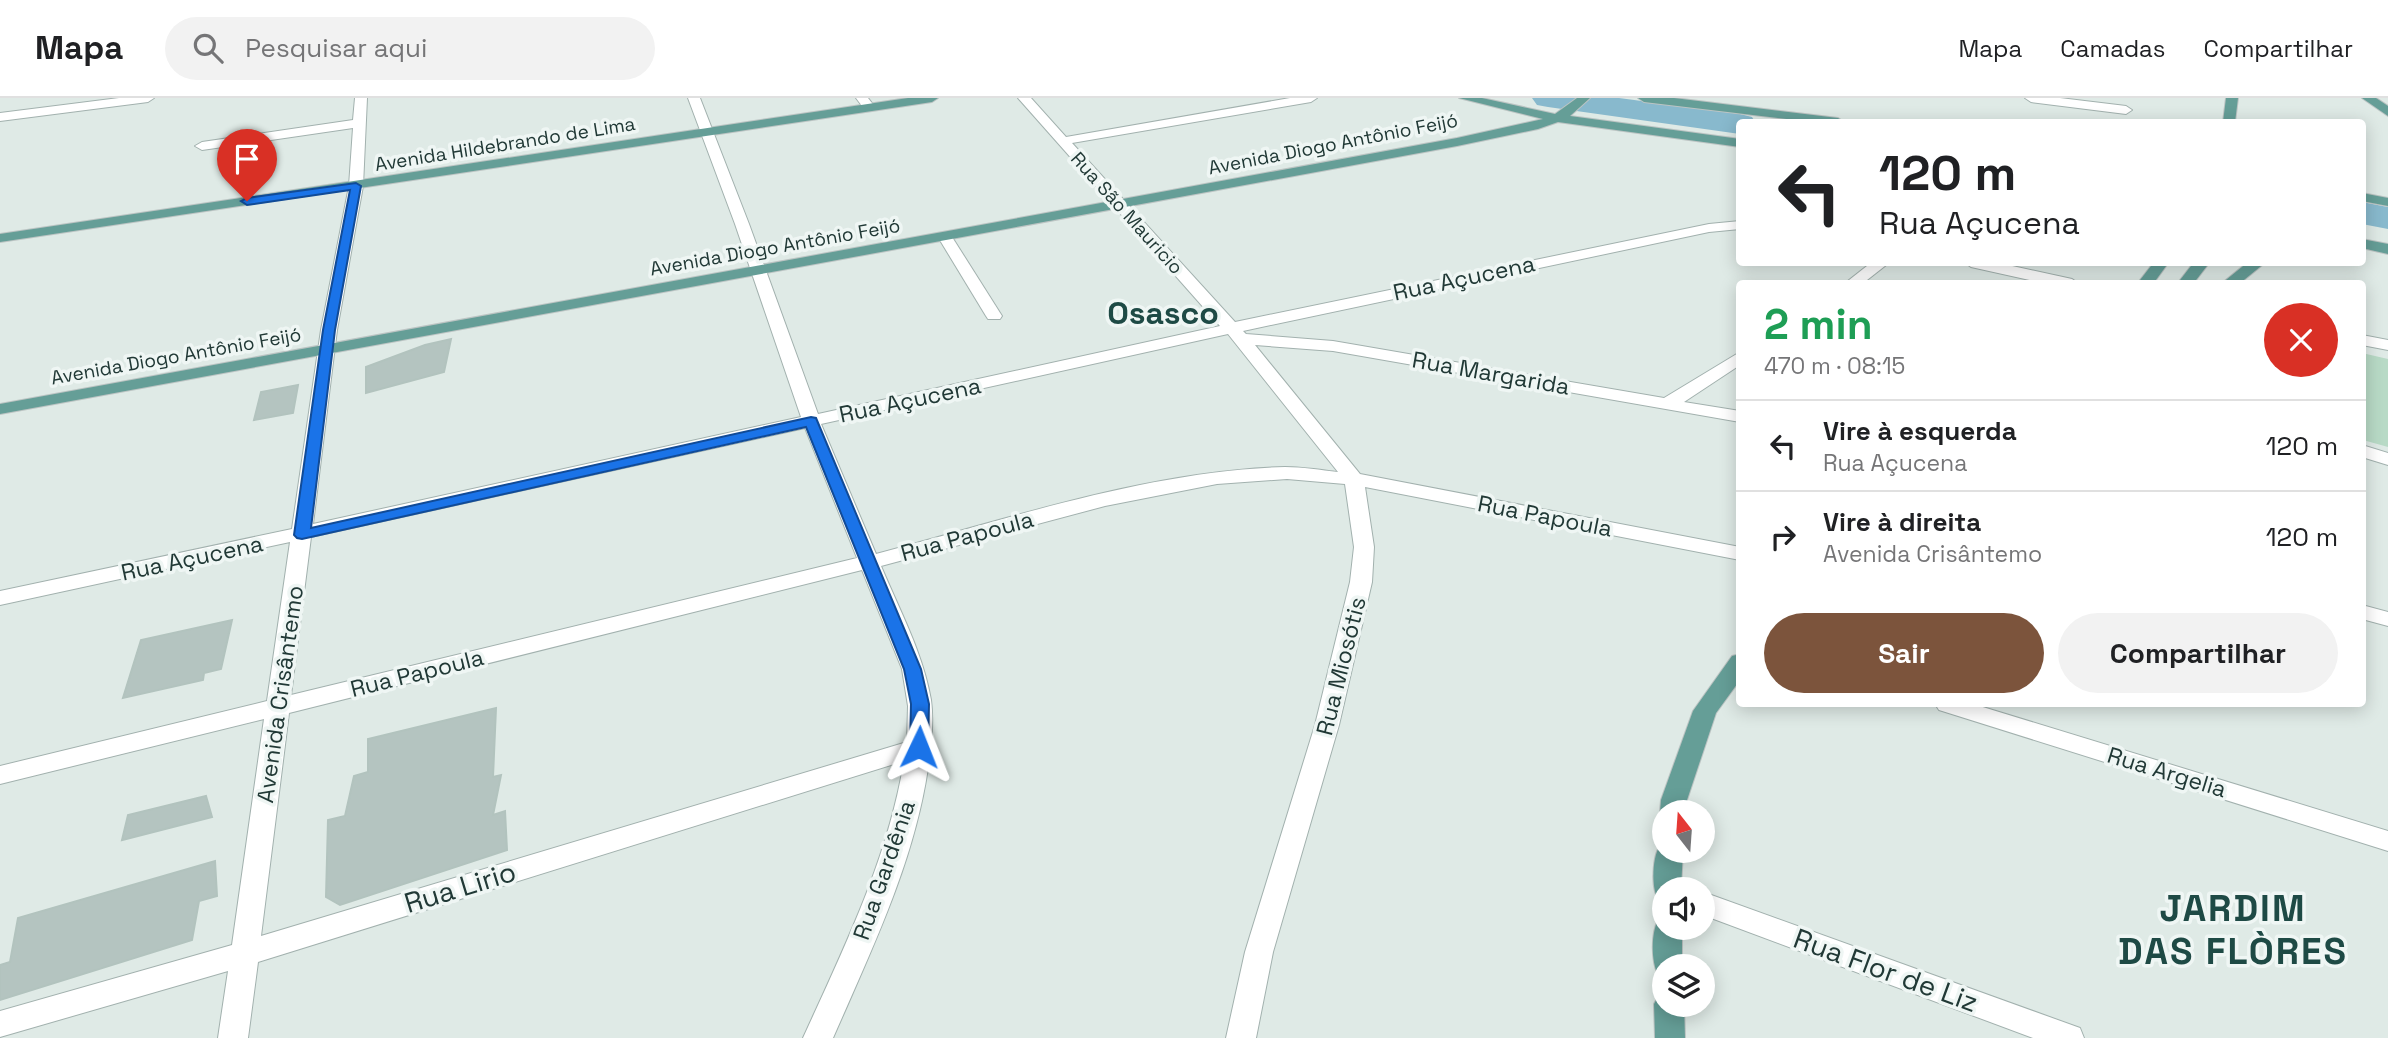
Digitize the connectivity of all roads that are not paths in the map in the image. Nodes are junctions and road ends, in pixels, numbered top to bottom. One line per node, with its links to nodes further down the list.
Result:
1 (148, 98): 16 (street)
2 (361, 98): 20 (street, Avenida Crisântemo)
3 (694, 98): 21 (street, Rua Gardênia)
4 (932, 98): 13 (main road, Avenida Hildebrando de Lima)
5 (1024, 98): 22 (street, Rua São Mauricio)
6 (1311, 98): 22 (street)
7 (1465, 98): 17 (main road)
8 (1644, 98): 18 (main road)
9 (2031, 98): 14 (street)
10 (2232, 98): 19 (main road)
11 (2368, 98): 15 (main road)
12 (1584, 99): 17 (main road)
13 (866, 103): 21 (main road, Avenida Hildebrando de Lima)
14 (2126, 110)
15 (2388, 112)
16 (0, 117)
17 (1560, 117): 23 (main road); 28 (main road, Avenida Diogo Antônio Feijó)
18 (1814, 119)
19 (2229, 119)
20 (360, 123): 24 (street); 25 (street, Avenida Crisântemo)
21 (706, 132): 25 (main road, Avenida Hildebrando de Lima); 39 (street, Rua Gardênia)
22 (1063, 141): 28 (street, Rua São Mauricio)
23 (1736, 143)
24 (202, 146)
25 (356, 186): 31 (main road, Avenida Hildebrando de Lima); 49 (street, Avenida Crisântemo)
26 (2366, 198): 27 (main road)
27 (2388, 202)
28 (1119, 204): 30 (main road, Avenida Diogo Antônio Feijó); 46 (street, Rua São Mauricio)
29 (1736, 225): 46 (street, Rua Açucena)
30 (945, 237): 39 (main road, Avenida Diogo Antônio Feijó); 45 (street)
31 (0, 238)
32 (2366, 244): 33 (main road)
33 (2388, 249)
34 (1877, 266): 40 (street)
35 (1989, 266): 41 (street)
36 (2159, 266): 42 (main road)
37 (2200, 266): 43 (main road)
38 (2254, 266): 44 (main road)
39 (759, 271): 49 (main road, Avenida Diogo Antônio Feijó); 54 (street, Rua Gardênia)
40 (1857, 280)
41 (2054, 280)
42 (2147, 280)
43 (2187, 280)
44 (2234, 280)
45 (994, 316)
46 (1236, 333): 51 (street, Rua Margarida); 54 (street, Rua Açucena); 57 (street)
47 (2366, 341): 48 (street)
48 (2388, 345)
49 (327, 350): 52 (main road, Avenida Diogo Antônio Feijó); 58 (street, Avenida Crisântemo)
50 (1736, 360): 51 (street)
51 (1668, 404): 53 (street, Rua Margarida)
52 (0, 409)
53 (1736, 416)
54 (811, 421): 58 (street, Rua Açucena); 60 (street, Rua Gardênia)
55 (2366, 453): 56 (street)
56 (2388, 459)
57 (1354, 479): 59 (street, Rua Papoula); 60 (street, Rua Papoula); 77 (street, Rua Miosótis)
58 (302, 535): 61 (street, Rua Açucena); 65 (street, Avenida Crisântemo)
59 (1736, 553)
60 (869, 562): 65 (street, Rua Papoula); 67 (street, Rua Gardênia)
61 (0, 598)
62 (2366, 613): 63 (street)
63 (2388, 619)
64 (1736, 668): 69 (main road)
65 (279, 707): 68 (street, Rua Papoula); 72 (street, Avenida Crisântemo)
66 (1957, 707): 70 (street, Rua Argelia)
67 (919, 747): 72 (street, Rua Lirio); 76 (street, Rua Gardênia)
68 (0, 775)
69 (1674, 800)
70 (2388, 841)
71 (1715, 906): 79 (street, Rua Flor de Liz)
72 (243, 954): 74 (street, Rua Lirio); 75 (street, Avenida Crisântemo)
73 (1669, 1017): 78 (main road)
74 (0, 1024)
75 (233, 1038)
76 (818, 1038)
77 (1241, 1038)
78 (1670, 1038)
79 (2068, 1038)

